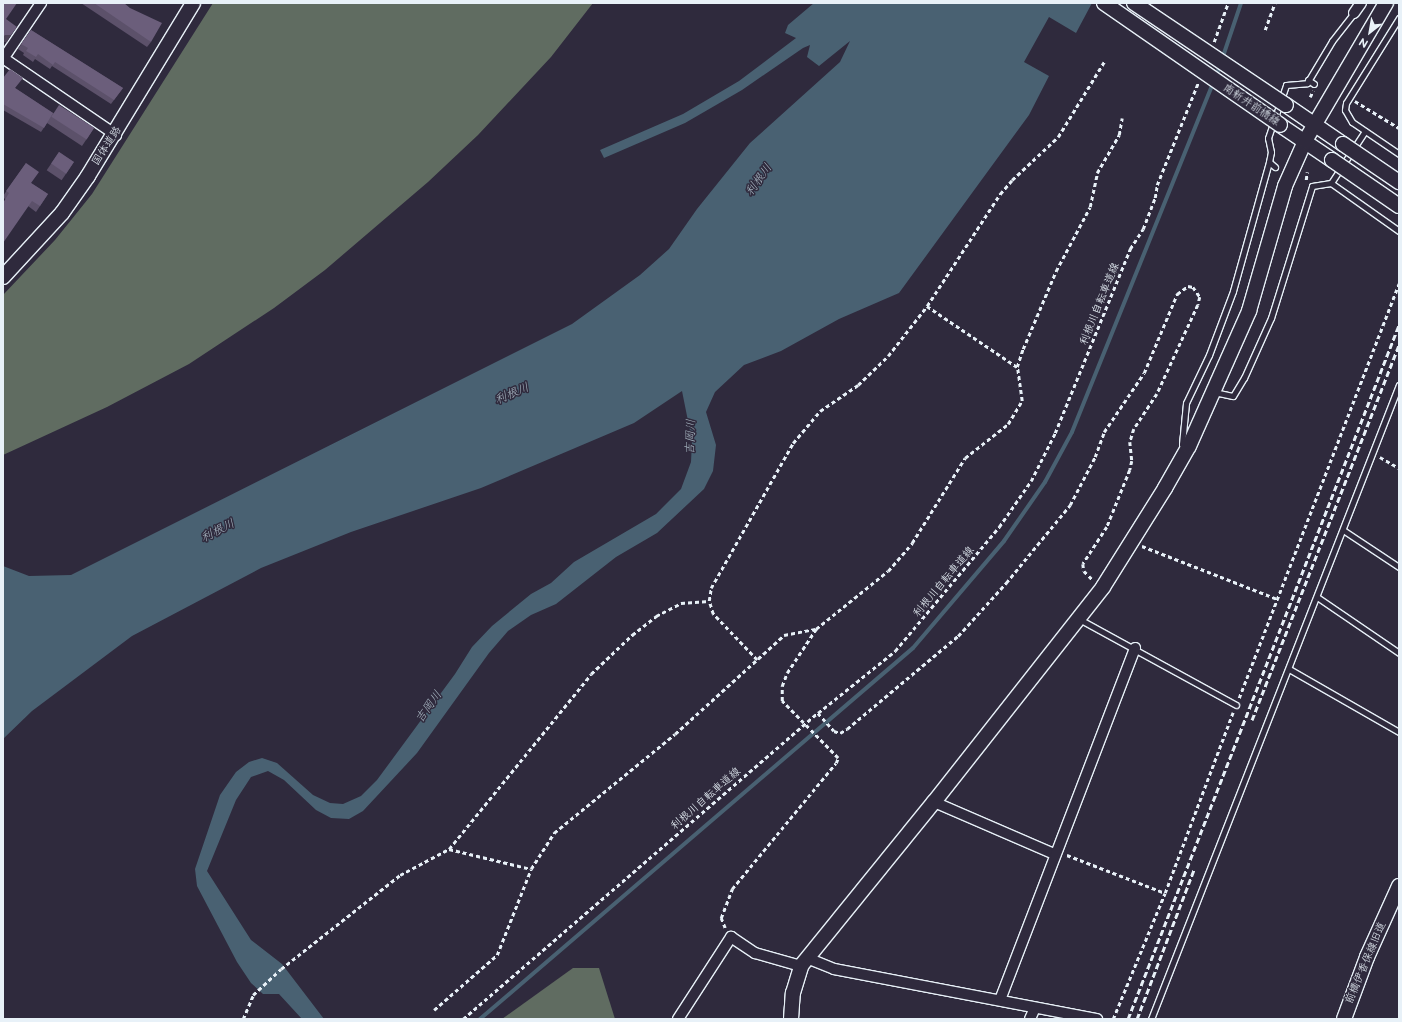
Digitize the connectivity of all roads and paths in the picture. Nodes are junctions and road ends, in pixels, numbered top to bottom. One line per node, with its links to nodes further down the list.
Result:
1 (41, 3): 13 (street)
2 (193, 3): 23 (street, 国体道路)
3 (1104, 3): 24 (street, 南新井前橋線, bridge)
4 (1134, 3): 20 (street, 南新井前橋線, bridge)
5 (1228, 3): 12 (path)
6 (1275, 3): 11 (path)
7 (1361, 3): 9 (street)
8 (1386, 3): 20 (street)
9 (1354, 13): 16 (lane)
10 (1399, 18): 18 (lane)
11 (1265, 30)
12 (1214, 44)
13 (3, 59): 23 (street)
14 (1104, 62): 34 (path)
15 (1199, 79): 56 (path, 利根川自転車道線)
16 (1308, 80): 17 (lane); 26 (lane)
17 (1314, 84)
18 (1349, 97): 21 (path); 22 (lane)
19 (1122, 118): 35 (path)
20 (1314, 123): 24 (street); 28 (street, 南新井前橋線, bridge)
21 (1399, 128)
22 (1365, 132): 25 (lane); 29 (lane)
23 (116, 134): 32 (street, 国体道路)
24 (1304, 141): 30 (street, 南新井前橋線, bridge); 37 (street)
25 (1399, 154)
26 (1269, 162): 27 (lane); 39 (lane)
27 (1275, 167)
28 (1399, 182)
29 (1331, 183): 31 (lane); 37 (lane)
30 (1399, 206)
31 (1399, 231)
32 (3, 276)
33 (1399, 284): 47 (path)
34 (927, 306): 35 (path); 48 (path)
35 (1018, 367): 50 (path)
36 (1399, 385): 38 (lane)
37 (1214, 392): 39 (street)
38 (1398, 393): 40 (lane)
39 (1189, 446): 43 (street)
40 (1372, 454): 41 (path); 42 (lane)
41 (1399, 468)
42 (1343, 530): 44 (lane); 46 (lane)
43 (1133, 543): 47 (path); 49 (street)
44 (1399, 567)
45 (1090, 578): 56 (path)
46 (1317, 597): 52 (lane); 54 (lane)
47 (1278, 599): 55 (path)
48 (710, 601): 53 (path); 60 (path)
49 (1077, 618): 51 (lane); 59 (street)
50 (816, 629): 53 (path); 57 (path)
51 (1136, 648): 55 (lane); 61 (street)
52 (1399, 652)
53 (757, 660): 62 (path)
54 (1289, 669): 58 (lane); 77 (lane)
55 (1236, 705): 64 (path)
56 (818, 713): 57 (path, 利根川自転車道線)
57 (804, 725): 65 (path); 71 (path, 利根川自転車道線)
58 (1399, 732)
59 (934, 802): 61 (street); 66 (street)
60 (449, 848): 62 (path); 70 (path)
61 (1055, 852): 64 (path); 67 (street)
62 (531, 869): 69 (path)
63 (1399, 886): 78 (street, 前橋伊香保線旧道)
64 (1165, 893): 76 (path)
65 (731, 937): 66 (street); 72 (street)
66 (804, 962): 67 (street); 73 (street)
67 (1000, 1000): 68 (street)
68 (1035, 1008): 74 (street); 75 (street)
69 (434, 1010)
70 (244, 1019)
71 (464, 1019)
72 (678, 1019)
73 (791, 1019)
74 (1030, 1019)
75 (1097, 1019)
76 (1113, 1019)
77 (1151, 1019)
78 (1344, 1019)

